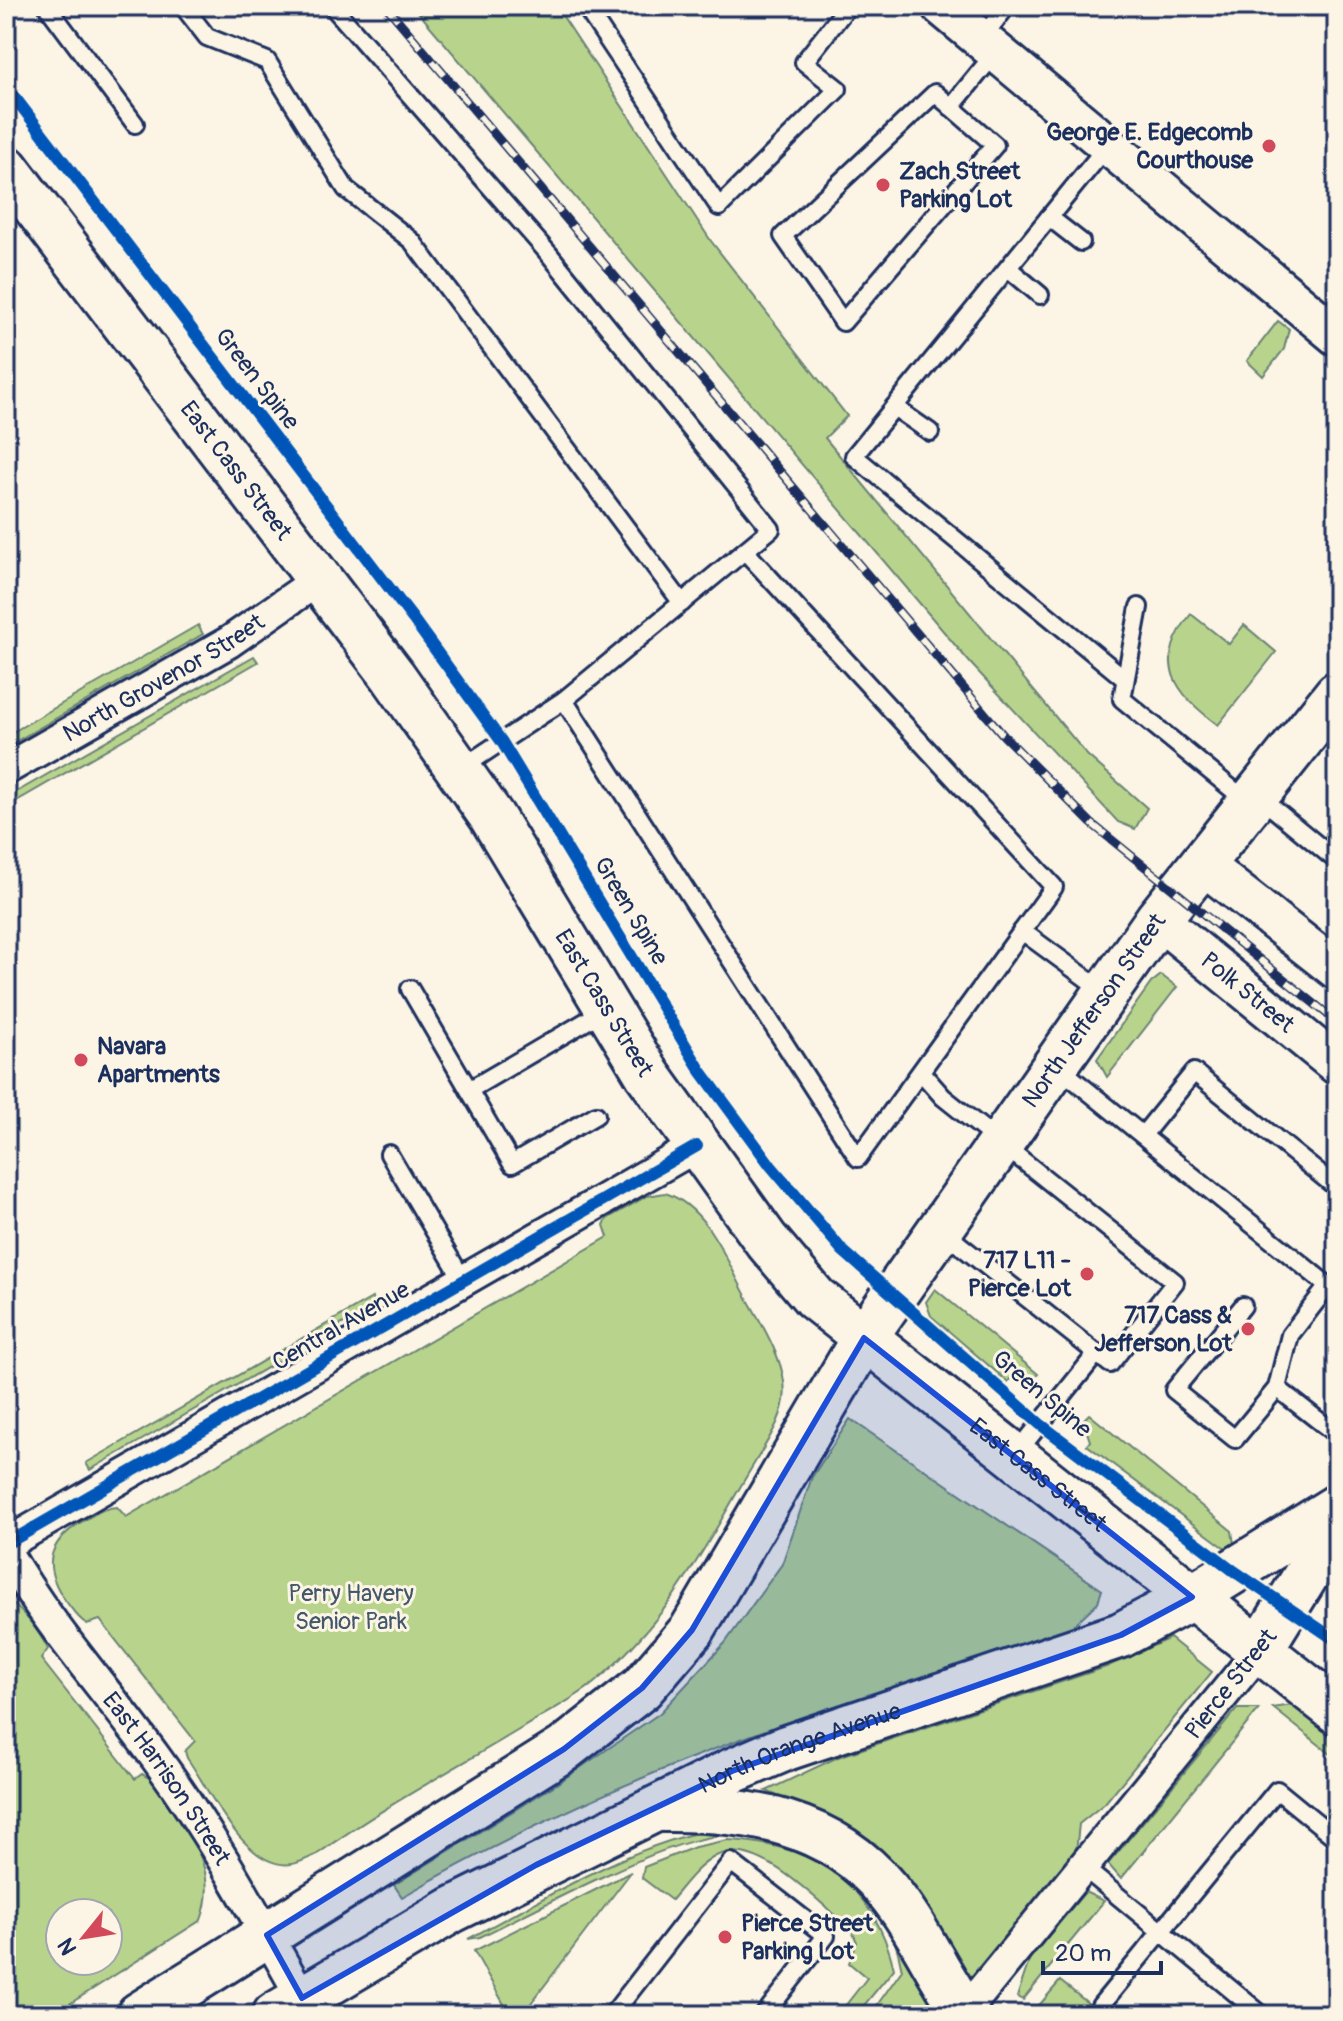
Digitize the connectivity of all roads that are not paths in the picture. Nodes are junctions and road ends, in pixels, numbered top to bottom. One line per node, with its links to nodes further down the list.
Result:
1 (47, 6): 10 (lane)
2 (183, 6): 22 (lane)
3 (332, 6): 20 (lane)
4 (585, 6): 5 (lane)
5 (848, 6)
6 (941, 6): 8 (street)
7 (1007, 6): 8 (lane)
8 (989, 46): 9 (lane); 11 (street)
9 (951, 107): 9 (lane)
10 (135, 124)
11 (1108, 145): 13 (lane); 17 (street)
12 (6, 169): 21 (main road, East Cass Street)
13 (1049, 217): 14 (lane); 15 (lane)
14 (1081, 242)
15 (1008, 268): 16 (lane); 18 (lane)
16 (1040, 295)
17 (1337, 336)
18 (894, 407): 19 (lane); 24 (lane)
19 (930, 432)
20 (745, 551): 22 (lane); 33 (lane)
21 (318, 580): 27 (street, North Grovenor Street); 28 (main road, East Cass Street)
22 (682, 603): 26 (lane)
23 (1139, 607): 24 (lane)
24 (1125, 679): 29 (lane)
25 (1337, 694): 29 (main road, North Jefferson Street)
26 (564, 700): 28 (lane); 40 (lane)
27 (6, 769)
28 (460, 769): 37 (main road, East Cass Street)
29 (1253, 800): 30 (lane); 31 (main road, North Jefferson Street)
30 (1337, 861)
31 (1202, 864): 32 (main road, North Jefferson Street); 34 (street)
32 (1158, 919): 36 (main road, North Jefferson Street); 39 (street, Polk Street)
33 (1022, 931): 36 (lane); 40 (lane)
34 (1337, 970)
35 (410, 989): 41 (lane)
36 (1106, 993): 38 (main road, North Jefferson Street)
37 (608, 1008): 41 (lane); 45 (main road, East Cass Street)
38 (1056, 1065): 43 (lane); 44 (main road, North Jefferson Street)
39 (1337, 1065)
40 (921, 1072): 44 (lane)
41 (469, 1090): 42 (lane)
42 (596, 1115)
43 (1143, 1135): 47 (lane); 50 (lane)
44 (1000, 1144): 48 (main road, North Jefferson Street); 53 (lane)
45 (697, 1146): 49 (street, Central Avenue); 52 (main road, East Cass Street)
46 (389, 1154): 49 (lane)
47 (1337, 1188)
48 (939, 1229): 52 (main road, North Jefferson Street); 53 (lane)
49 (463, 1280): 59 (street, Central Avenue)
50 (1333, 1290): 54 (lane)
51 (1243, 1306): 54 (lane)
52 (864, 1338): 56 (main road, East Cass Street); 68 (main road)
53 (1097, 1353): 56 (lane)
54 (1277, 1388): 55 (lane)
55 (1337, 1435)
56 (1014, 1456): 61 (main road, East Cass Street)
57 (1337, 1507): 61 (main road, North Orange Avenue)
58 (1337, 1525): 62 (main road, Pierce Street)
59 (6, 1544)
60 (6, 1552): 68 (street, East Harrison Street)
61 (1192, 1597): 62 (main road, East Cass Street); 64 (main road, North Orange Avenue)
62 (1260, 1650): 63 (main road, East Cass Street); 66 (street, Pierce Street)
63 (1337, 1711)
64 (653, 1809): 69 (main road, North Orange Avenue); 70 (main road)
65 (1337, 1839): 67 (lane)
66 (1084, 1868): 67 (lane); 70 (street, Pierce Street)
67 (1161, 1932): 74 (lane); 75 (lane)
68 (267, 1935): 69 (street, East Harrison Street); 71 (main road)
69 (296, 2009)
70 (965, 2014)
71 (139, 2015)
72 (612, 2015): 73 (lane)
73 (764, 2015)
74 (1111, 2015)
75 (1262, 2015)

